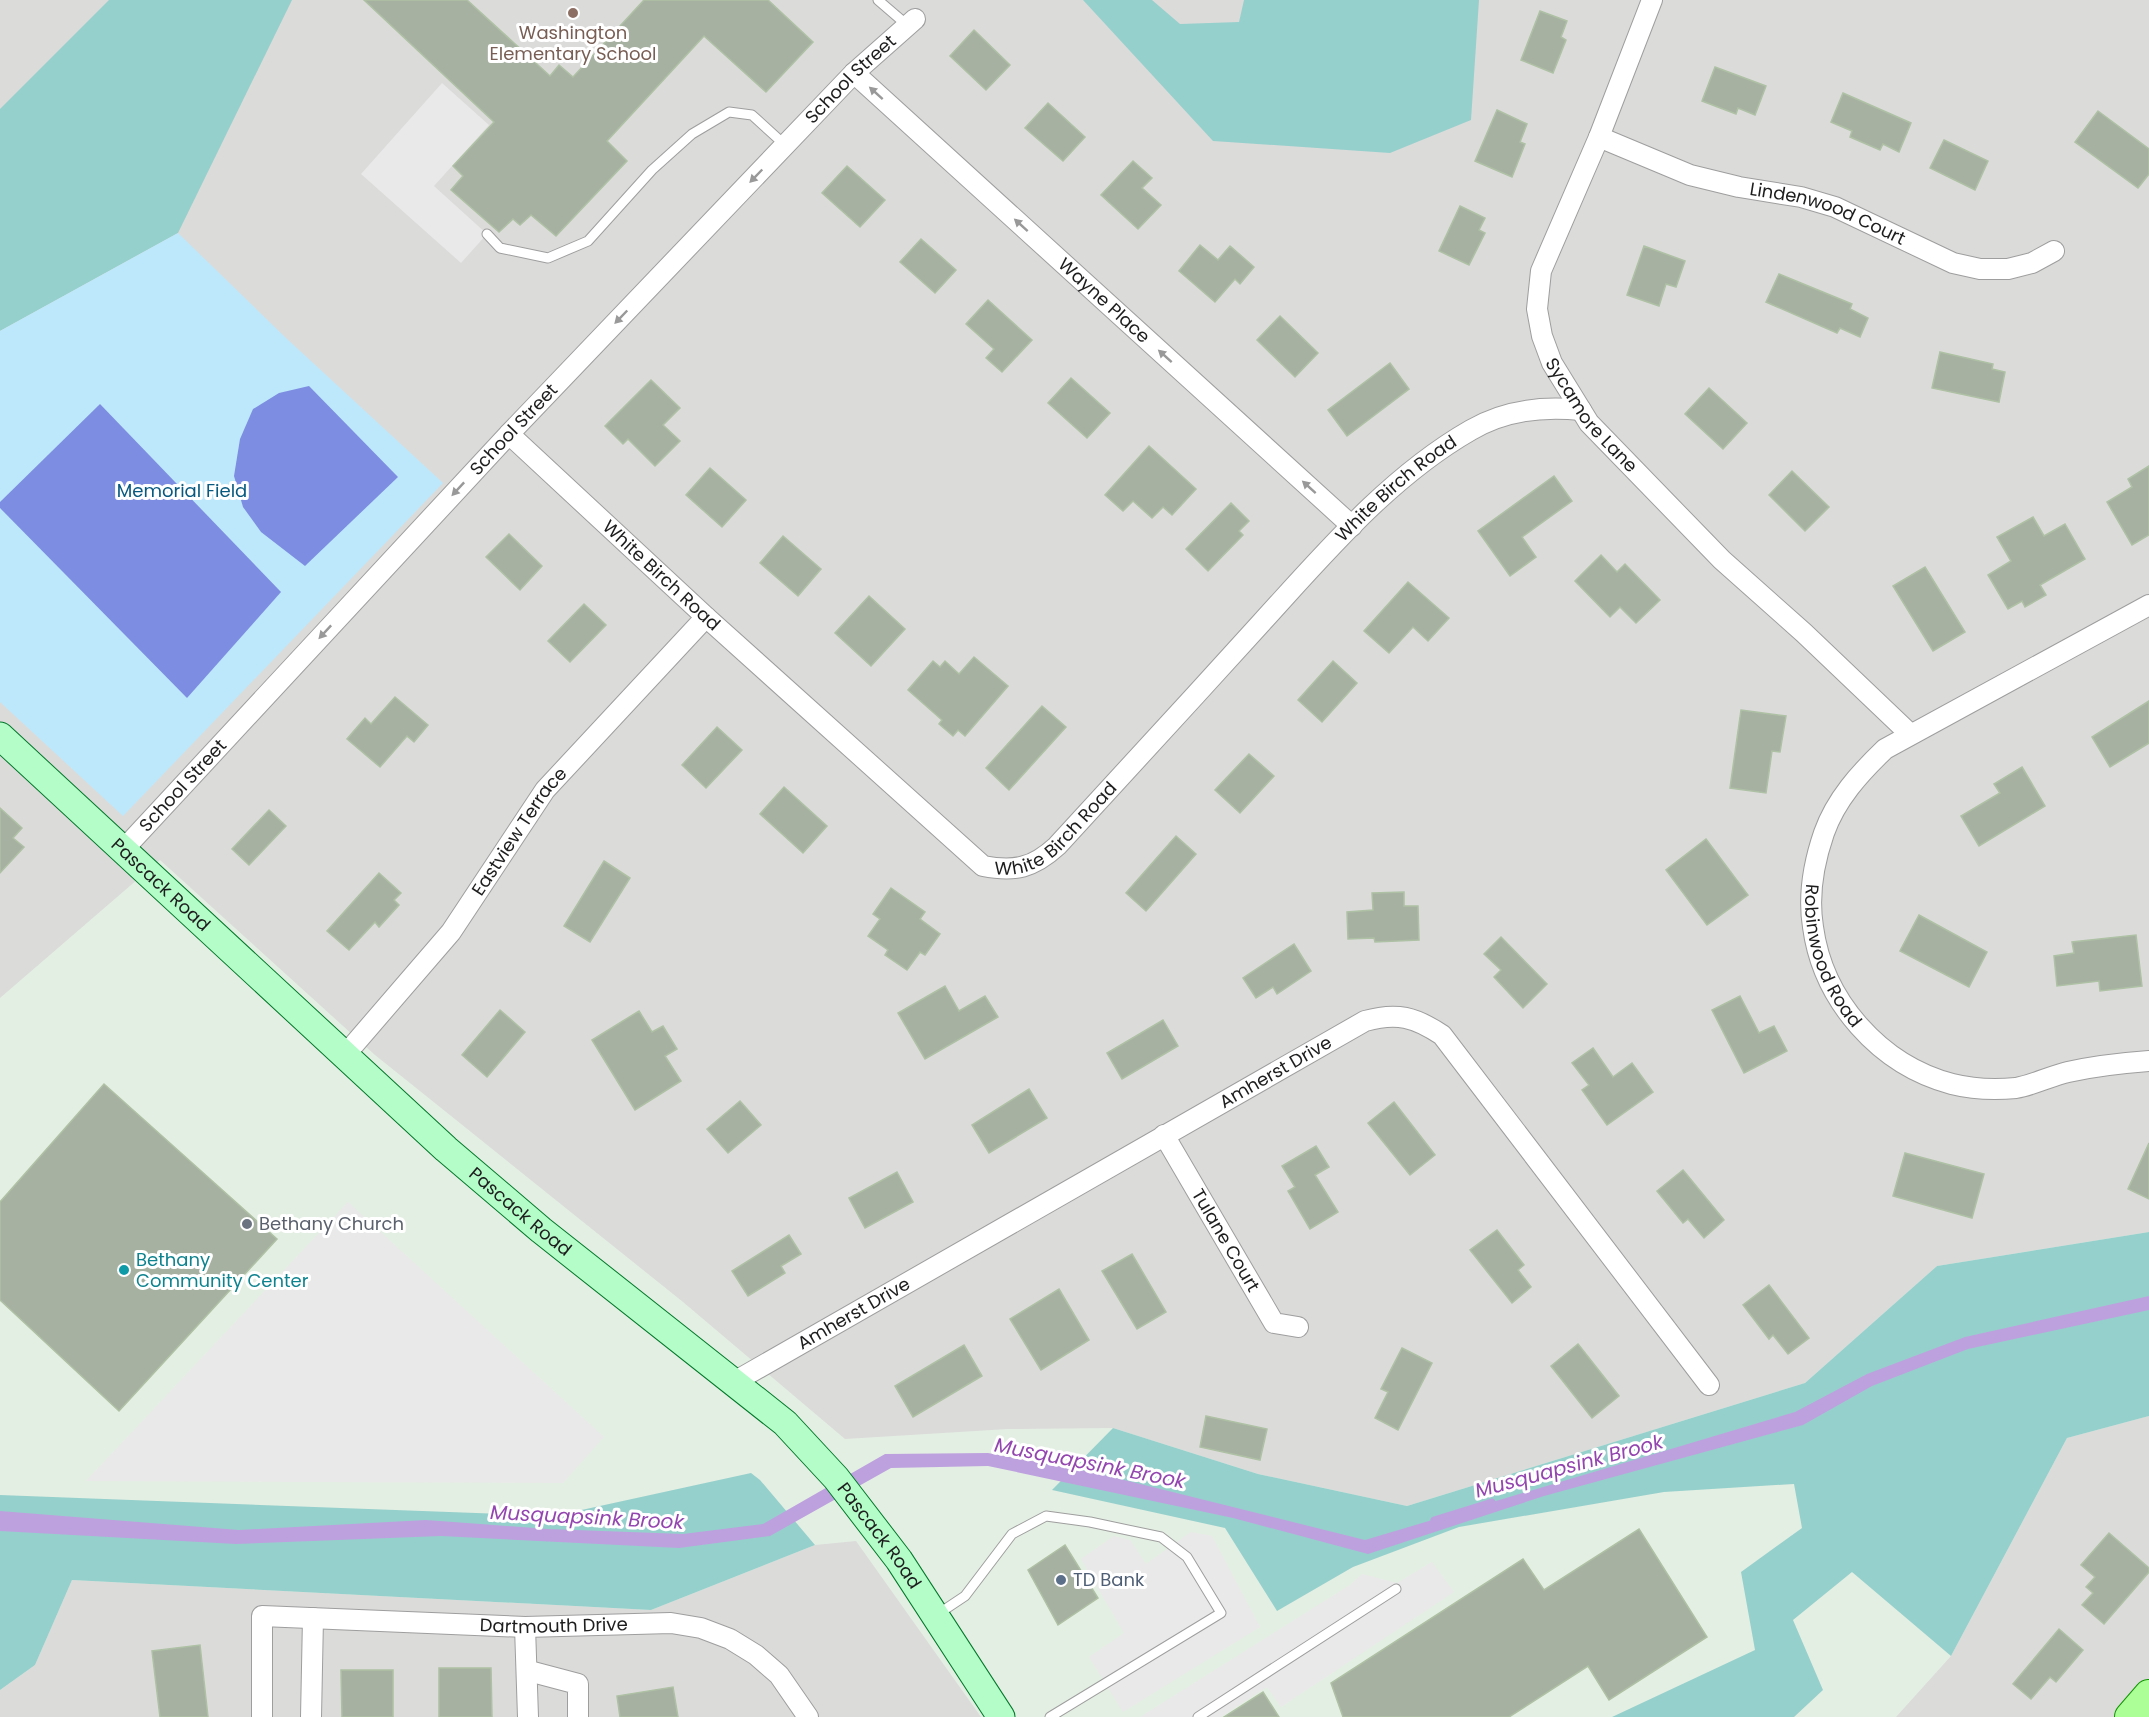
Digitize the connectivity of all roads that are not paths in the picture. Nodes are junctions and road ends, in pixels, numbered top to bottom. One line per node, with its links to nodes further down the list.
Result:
1 (878, 0): 3 (lane)
2 (1652, 0): 5 (street, Sycamore Lane)
3 (911, 22): 4 (street, School Street)
4 (854, 73): 6 (street, School Street); 11 (street, Wayne Place, one-way to 4)
5 (1599, 137): 8 (street, Lindenwood Court); 9 (street, Sycamore Lane)
6 (785, 145): 7 (lane); 10 (street, School Street, one-way to 10)
7 (487, 234)
8 (2055, 251)
9 (1581, 410): 11 (street, White Birch Road); 14 (street, Sycamore Lane)
10 (509, 434): 13 (street, White Birch Road); 16 (street, School Street, one-way to 16)
11 (1352, 526): 13 (street, White Birch Road)
12 (2149, 605): 14 (street, Robinwood Road)
13 (706, 617): 17 (street, Eastview Terrace)
14 (1910, 734): 18 (street, Robinwood Road)
15 (0, 735): 16 (street, Pascack Road)
16 (123, 850): 17 (street, Pascack Road)
17 (345, 1055): 21 (street, Pascack Road)
18 (2149, 1061)
19 (1164, 1135): 20 (street, Tulane Court); 21 (street, Amherst Drive); 22 (street, Amherst Drive)
20 (1298, 1327)
21 (734, 1382): 24 (street, Pascack Road)
22 (1709, 1385)
23 (1395, 1589): 36 (lane)
24 (936, 1615): 34 (street, Pascack Road); 35 (lane)
25 (313, 1618): 26 (street, Dartmouth Drive); 29 (street, Dartmouth Drive); 30 (street)
26 (525, 1627): 31 (street); 33 (street, Dartmouth Drive)
27 (529, 1671): 32 (street)
28 (2149, 1695): 37 (main road)
29 (262, 1717)
30 (311, 1717)
31 (528, 1717)
32 (578, 1717)
33 (808, 1717)
34 (1001, 1717)
35 (1050, 1717)
36 (1198, 1717)
37 (2130, 1717)

